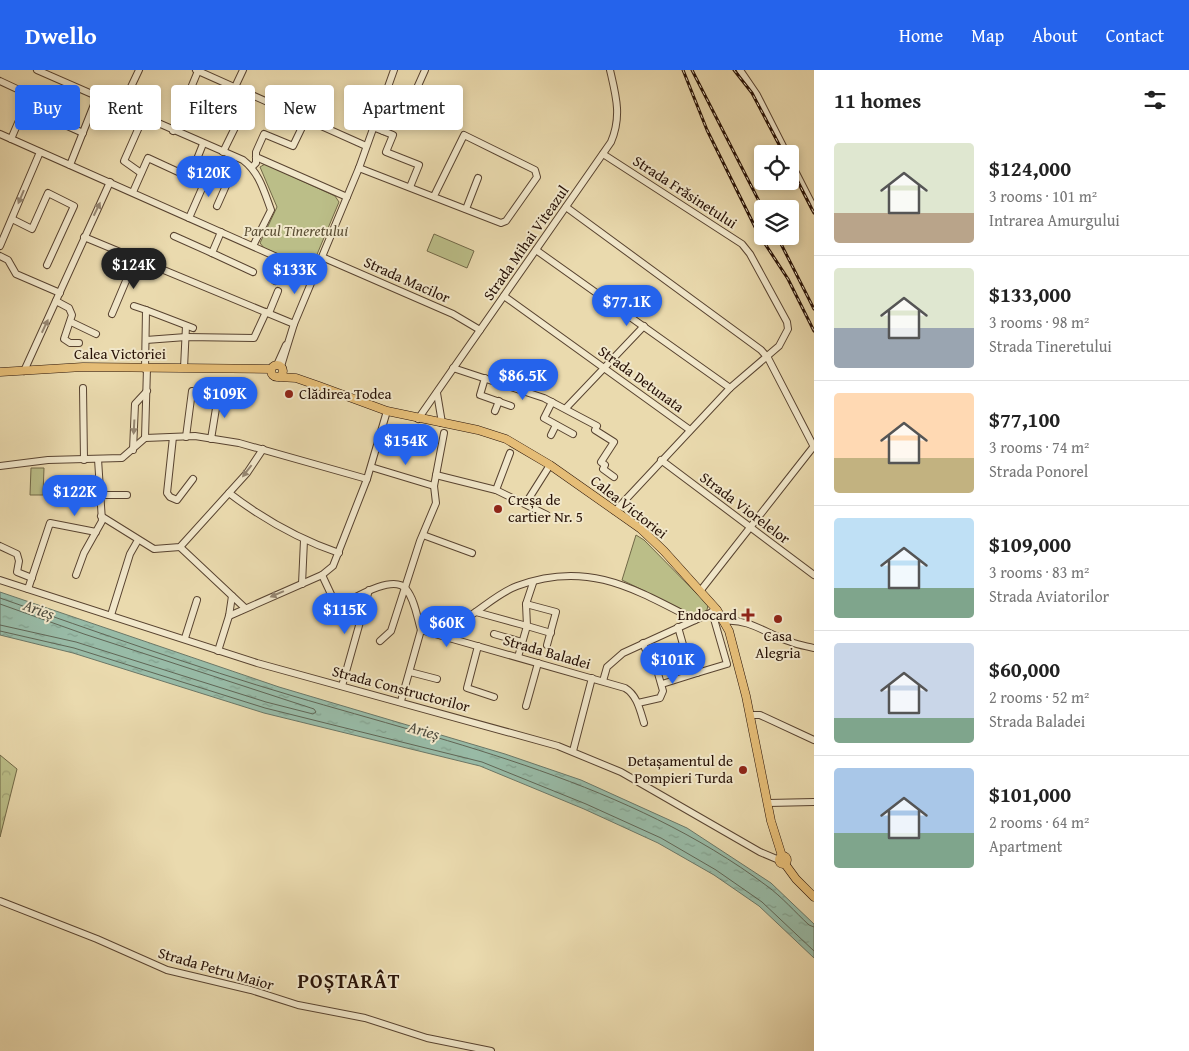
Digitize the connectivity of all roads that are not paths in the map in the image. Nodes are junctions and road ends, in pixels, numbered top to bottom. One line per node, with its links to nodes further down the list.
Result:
1 (37, 70): 9 (street)
2 (139, 70): 11 (street)
3 (243, 70): 13 (street)
4 (394, 70): 14 (street)
5 (425, 70): 27 (street)
6 (610, 70): 36 (street, Strada Mihai Viteazul)
7 (740, 70): 32 (street)
8 (197, 71): 12 (street); 26 (street)
9 (51, 73): 16 (street)
10 (0, 81): 15 (street)
11 (132, 85)
12 (228, 85)
13 (236, 85)
14 (388, 85)
15 (15, 88)
16 (90, 94)
17 (90, 116): 28 (street)
18 (161, 126): 26 (street)
19 (15, 130): 30 (street)
20 (76, 130): 28 (street)
21 (138, 130): 42 (street)
22 (234, 130): 35 (street)
23 (301, 130): 37 (street)
24 (330, 130): 33 (street)
25 (372, 130): 33 (street)
26 (173, 131): 31 (street)
27 (383, 131): 47 (street)
28 (83, 133): 38 (street)
29 (0, 134): 30 (street)
30 (11, 139): 34 (street)
31 (203, 144): 35 (street); 41 (street)
32 (782, 145)
33 (366, 146): 40 (street)
34 (40, 152): 38 (street); 56 (street, one-way to 56)
35 (223, 152): 39 (street)
36 (603, 154): 52 (street, Strada Mihai Viteazul); 88 (street, Strada Frăsinetului)
37 (256, 157): 39 (street); 50 (street)
38 (70, 165): 46 (street)
39 (252, 167): 61 (street)
40 (358, 168): 47 (street); 50 (street)
41 (210, 170): 51 (street); 55 (street)
42 (142, 173): 43 (street); 48 (street)
43 (187, 176)
44 (478, 178): 54 (street)
45 (799, 179): 53 (street)
46 (110, 182): 48 (street); 59 (street, one-way to 46)
47 (410, 186): 49 (street)
48 (133, 192): 55 (street)
49 (434, 196): 54 (street); 54 (street)
50 (347, 197): 66 (street)
51 (218, 206)
52 (566, 208): 62 (street, Strada Mihai Viteazul); 88 (street)
53 (814, 208)
54 (466, 209)
55 (189, 218): 57 (street)
56 (12, 219): 60 (street); 68 (street)
57 (221, 232): 61 (street); 63 (street)
58 (174, 236): 63 (street)
59 (84, 237): 65 (street); 73 (street)
60 (0, 246)
61 (253, 246): 67 (street)
62 (536, 250): 74 (street, Strada Mihai Viteazul); 82 (street)
63 (212, 252): 69 (street)
64 (0, 256): 73 (street)
65 (136, 257): 78 (street); 79 (street)
66 (322, 257): 70 (street); 83 (street, Strada Macilor)
67 (284, 260): 70 (street); 71 (street)
68 (47, 265)
69 (253, 272)
70 (315, 274): 81 (street)
71 (275, 281)
72 (278, 291): 78 (street)
73 (60, 294): 75 (street)
74 (504, 296): 83 (street, Strada Mihai Viteazul); 92 (street, Strada Detunata)
75 (56, 301): 80 (street); 93 (street, one-way to 75)
76 (134, 306): 77 (street)
77 (146, 310): 85 (street); 86 (street)
78 (267, 313): 81 (street); 85 (street)
79 (112, 314)
80 (70, 322): 84 (street); 87 (street)
81 (294, 324): 94 (street)
82 (644, 326): 92 (street); 98 (street)
83 (480, 330): 91 (street, Strada Mihai Viteazul)
84 (96, 334)
85 (186, 337): 86 (street); 90 (street)
86 (146, 340): 89 (street)
87 (79, 343)
88 (768, 358): 98 (street, Strada Frăsinetului); 120 (street)
89 (146, 368): 90 (main road, Calea Victoriei); 93 (main road, Calea Victoriei); 99 (street)
90 (184, 368): 94 (main road, Calea Victoriei)
91 (453, 368): 96 (street); 101 (street, Strada Mihai Viteazul)
92 (604, 368): 106 (street); 112 (street, Strada Detunata)
93 (24, 371): 95 (main road, Calea Victoriei)
94 (278, 371): 107 (main road, Calea Victoriei)
95 (0, 372)
96 (485, 378): 103 (street); 104 (street)
97 (84, 388): 125 (street)
98 (730, 388): 112 (street, Strada Frăsinetului)
99 (147, 391): 118 (street); 122 (street, one-way to 122)
100 (192, 391): 117 (street)
101 (437, 392): 109 (street, Strada Mihai Viteazul); 110 (street)
102 (218, 396): 119 (street)
103 (499, 401): 105 (street); 108 (street)
104 (552, 402): 106 (street); 111 (street)
105 (512, 406)
106 (566, 408): 131 (street)
107 (387, 411): 109 (main road, Calea Victoriei); 129 (street)
108 (495, 411)
109 (418, 419): 110 (main road, Calea Victoriei)
110 (442, 423): 127 (main road, Calea Victoriei)
111 (556, 425): 114 (street); 115 (street)
112 (690, 430): 126 (street, Strada Frăsinetului)
113 (444, 433): 130 (street)
114 (572, 434)
115 (551, 435)
116 (173, 437): 117 (street); 118 (street); 132 (street)
117 (186, 437): 119 (street)
118 (146, 438): 122 (street)
119 (211, 439): 121 (street)
120 (814, 447): 143 (street)
121 (263, 449): 133 (street); 136 (street, one-way to 136)
122 (133, 450): 124 (street)
123 (510, 453): 135 (street)
124 (98, 459): 125 (street); 138 (street)
125 (84, 460): 128 (street)
126 (661, 460): 140 (street, Strada Frăsinetului); 143 (street, Strada Viorelelor)
127 (550, 465): 139 (street); 140 (main road, Calea Victoriei)
128 (0, 466)
129 (371, 467): 133 (street); 134 (street)
130 (436, 475): 134 (street); 135 (street)
131 (614, 477)
132 (193, 479)
133 (367, 479): 150 (street)
134 (434, 486): 145 (street)
135 (496, 490): 139 (street)
136 (229, 493): 147 (street); 149 (street)
137 (127, 495): 138 (street)
138 (100, 496): 142 (street)
139 (526, 503): 141 (street)
140 (615, 511): 162 (main road, Calea Victoriei)
141 (548, 515)
142 (102, 516): 144 (street); 146 (street)
143 (751, 528): 153 (street, Strada Viorelelor); 162 (street)
144 (96, 532): 154 (street); 155 (street)
145 (422, 534): 151 (street); 159 (street)
146 (138, 540): 149 (street); 169 (street)
147 (304, 540): 150 (street); 158 (street)
148 (0, 546): 155 (street)
149 (180, 546): 163 (street)
150 (339, 553): 152 (street)
151 (472, 553)
152 (322, 575): 158 (street); 161 (street)
153 (814, 575)
154 (76, 576)
155 (32, 578): 160 (street)
156 (0, 580): 160 (street, Strada Constructorilor)
157 (533, 583): 165 (street); 168 (street); 171 (street)
158 (302, 584): 166 (street, one-way to 166)
159 (404, 587): 161 (street); 175 (street); 180 (street)
160 (28, 589): 169 (street, Strada Constructorilor)
161 (369, 590): 195 (street)
162 (701, 590): 167 (main road, Calea Victoriei)
163 (232, 596): 166 (street); 170 (street)
164 (197, 600): 179 (street)
165 (526, 604): 173 (street); 177 (street)
166 (245, 608): 170 (street)
167 (714, 611): 171 (street, Strada Baladei); 172 (main road, Calea Victoriei); 190 (street)
168 (476, 612): 173 (street); 176 (street)
169 (111, 615): 179 (street, Strada Constructorilor)
170 (229, 616): 186 (street)
171 (695, 620): 174 (street, Strada Baladei)
172 (724, 620): 185 (street); 200 (main road, Calea Victoriei)
173 (526, 626): 177 (street); 181 (street)
174 (678, 627): 182 (street, Strada Baladei); 190 (street)
175 (421, 630): 176 (street, Strada Baladei); 189 (street)
176 (429, 632): 184 (street, Strada Baladei)
177 (550, 633): 183 (street)
178 (494, 634): 181 (street)
179 (185, 638): 186 (street, Strada Constructorilor)
180 (380, 641)
181 (522, 642): 187 (street)
182 (643, 643): 193 (street, Strada Baladei); 194 (street)
183 (547, 644)
184 (478, 646): 187 (street, Strada Baladei); 196 (street)
185 (814, 648)
186 (218, 651): 195 (street, Strada Constructorilor)
187 (518, 657): 188 (street, Strada Baladei)
188 (538, 663): 191 (street, Strada Baladei); 199 (street)
189 (410, 672): 192 (street); 197 (street)
190 (697, 673): 194 (street)
191 (592, 678): 193 (street, Strada Baladei); 203 (street)
192 (437, 679)
193 (603, 681): 198 (street)
194 (662, 684): 198 (street)
195 (342, 686): 197 (street, Strada Constructorilor)
196 (494, 696)
197 (400, 701): 203 (street, Strada Constructorilor)
198 (638, 704): 201 (street)
199 (526, 706)
200 (750, 715): 202 (street); 205 (main road, Calea Victoriei)
201 (644, 723)
202 (814, 740)
203 (573, 751): 206 (street, Strada Constructorilor)
204 (814, 802): 205 (street)
205 (768, 803): 206 (main road, Calea Victoriei)
206 (782, 860): 207 (main road, Calea Victoriei)
207 (814, 897)
208 (0, 901): 209 (street, Strada Petru Maior)
209 (490, 1051)

